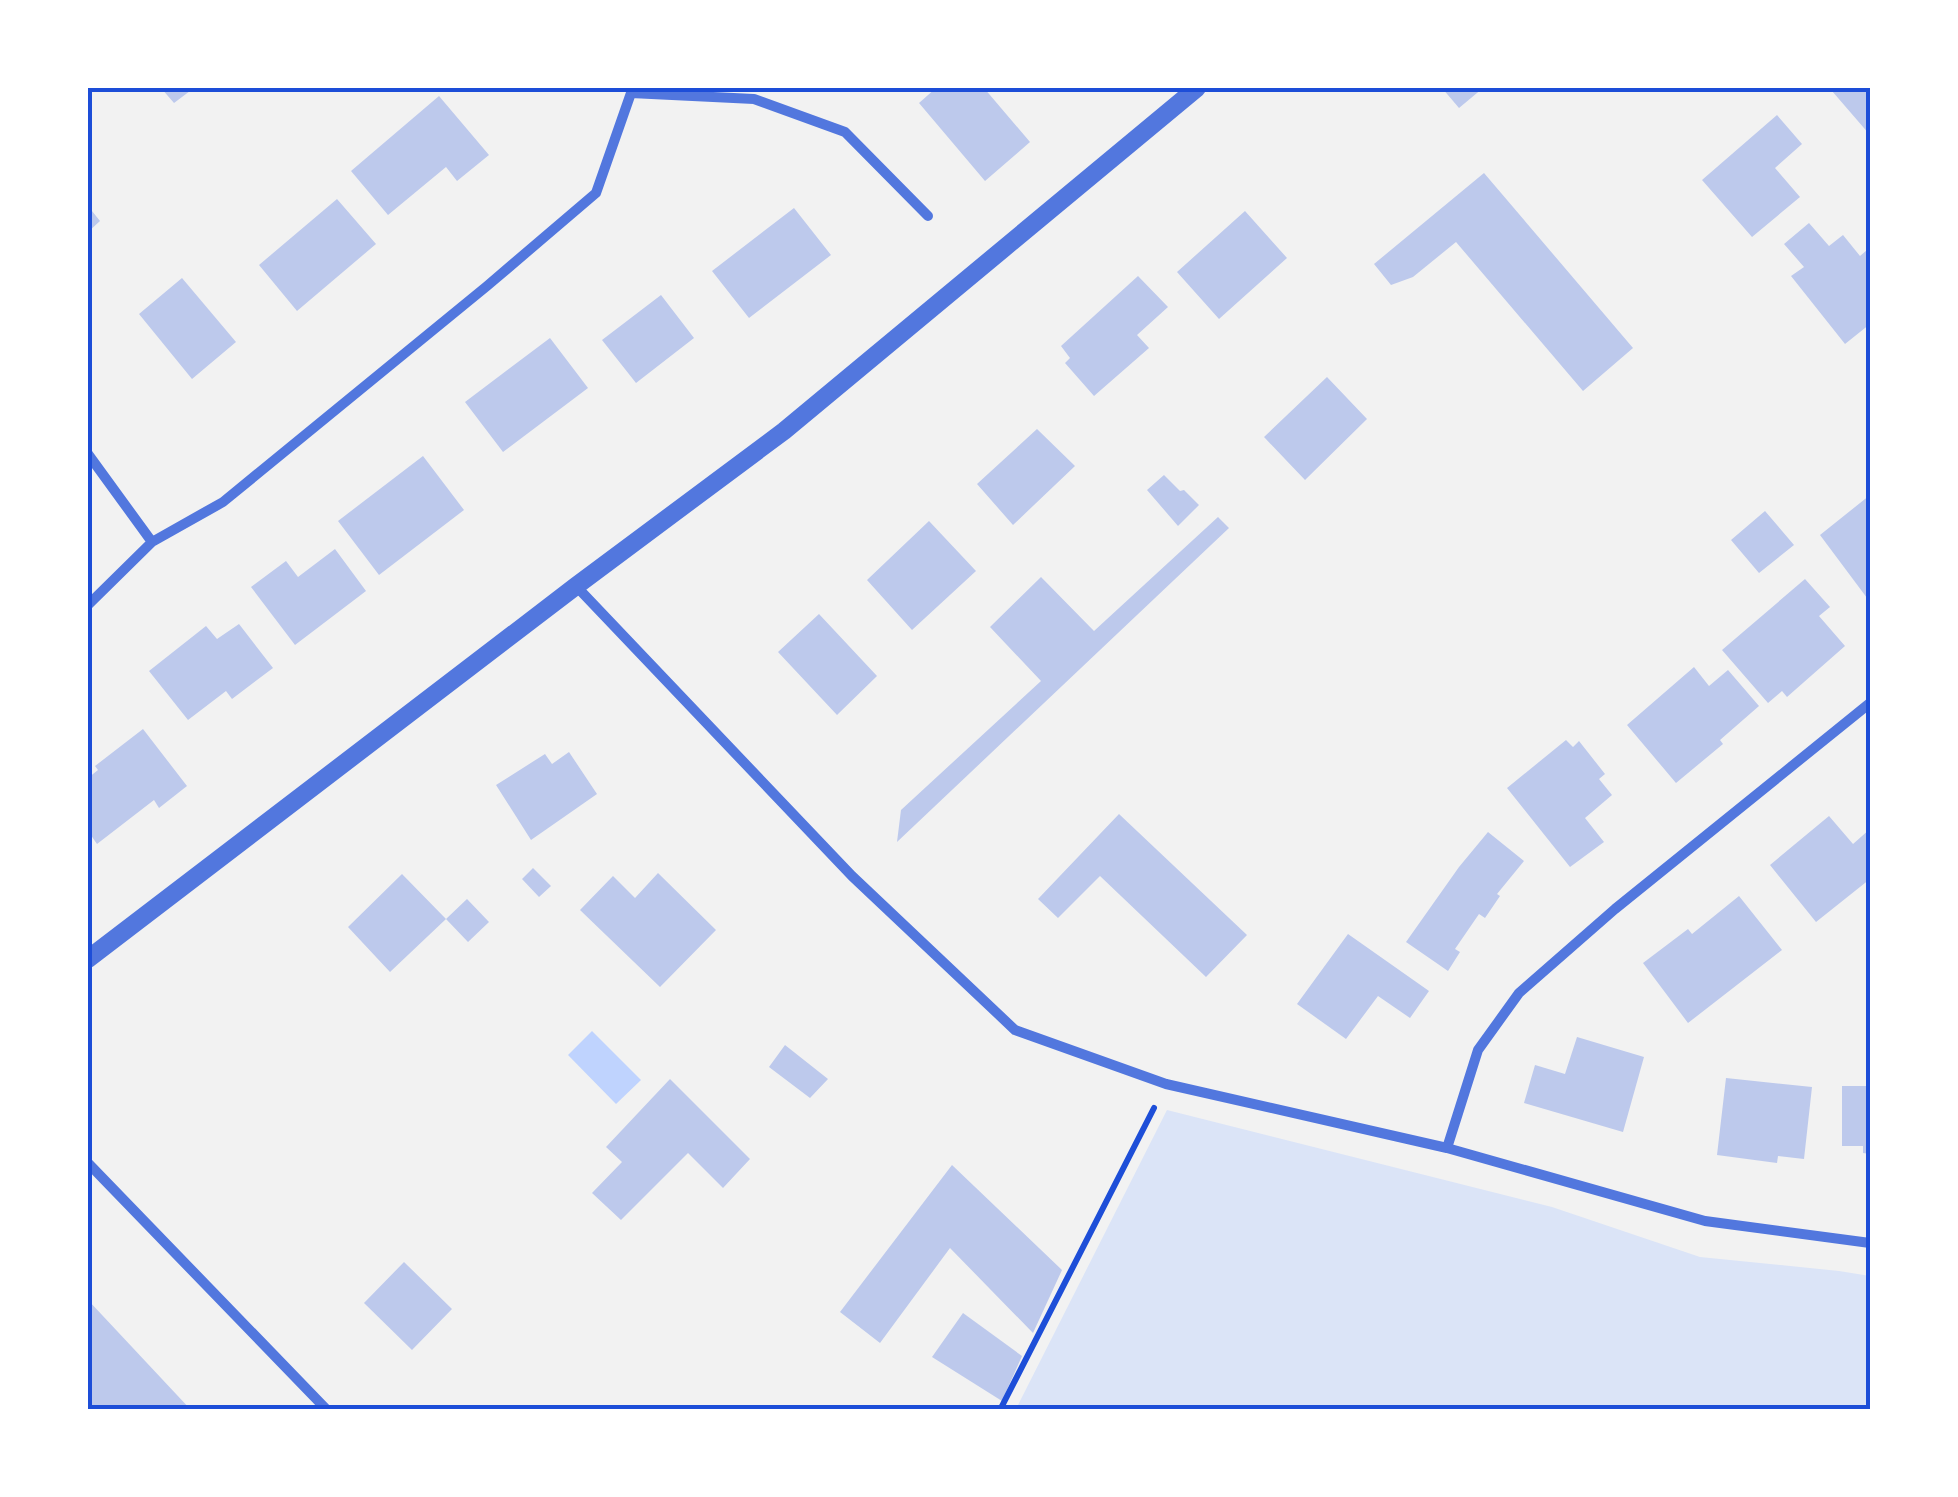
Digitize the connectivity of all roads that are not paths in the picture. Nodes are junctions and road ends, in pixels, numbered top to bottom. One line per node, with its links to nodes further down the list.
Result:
1 (1197, 88): 6 (street)
2 (630, 90): 3 (street); 5 (street)
3 (928, 216)
4 (88, 454): 5 (street)
5 (152, 542): 7 (street)
6 (576, 586): 9 (street); 10 (street)
7 (88, 605)
8 (1870, 704): 10 (street)
9 (88, 959)
10 (1447, 1148): 12 (street)
11 (88, 1162): 13 (street)
12 (1870, 1243)
13 (327, 1410)

